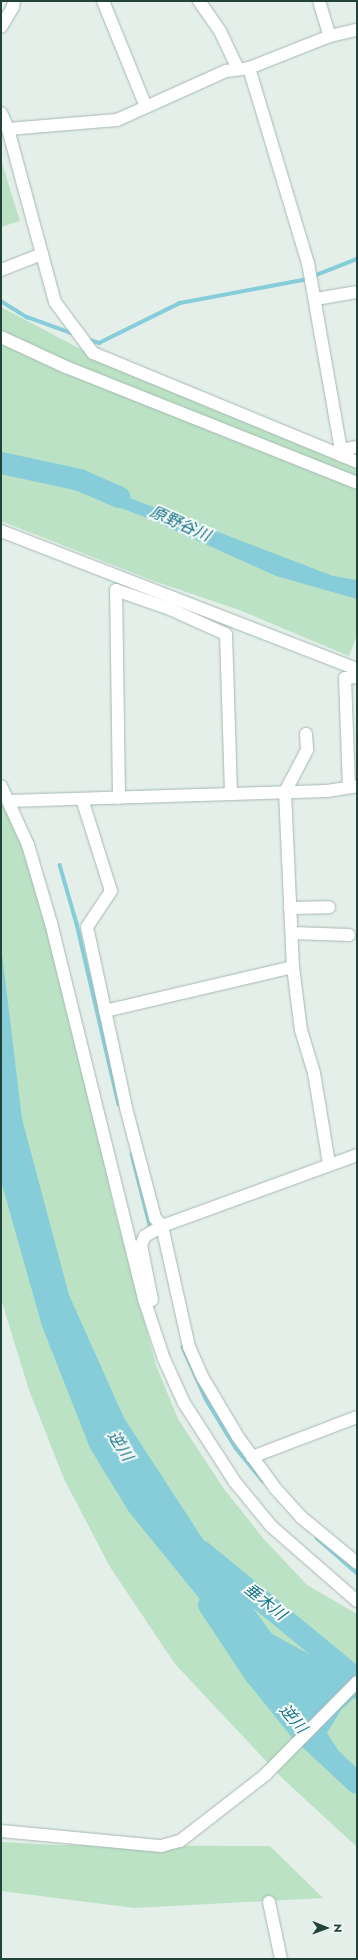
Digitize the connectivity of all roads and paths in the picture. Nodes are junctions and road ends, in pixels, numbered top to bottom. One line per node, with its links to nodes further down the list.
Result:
1 (14, 1): 5 (street)
2 (103, 1): 9 (street)
3 (198, 1): 8 (street)
4 (318, 1): 7 (street)
5 (1, 27)
6 (357, 30): 7 (street)
7 (330, 36): 8 (street)
8 (243, 68): 9 (street); 15 (street)
9 (146, 106): 11 (street)
10 (1, 113): 11 (street)
11 (8, 129): 12 (street)
12 (42, 254): 13 (street); 18 (street)
13 (1, 270)
14 (357, 292): 15 (street)
15 (316, 300): 18 (street)
16 (1, 337): 20 (street)
17 (357, 447): 18 (street)
18 (342, 453): 19 (street)
19 (357, 462)
20 (357, 483)
21 (1, 531): 22 (street)
22 (357, 669)
23 (357, 678): 26 (street)
24 (306, 734): 27 (street)
25 (1, 786): 31 (street)
26 (353, 787): 27 (street)
27 (285, 792): 28 (street); 32 (street)
28 (231, 794): 29 (street); 29 (street)
29 (119, 798): 30 (street)
30 (82, 799): 31 (street); 37 (street)
31 (8, 802): 41 (street)
32 (290, 908): 33 (street); 34 (street)
33 (329, 908)
34 (292, 933): 35 (street); 36 (street)
35 (349, 935)
36 (293, 967): 37 (street); 39 (street)
37 (105, 1011): 40 (street)
38 (357, 1155): 39 (street)
39 (329, 1164): 40 (street)
40 (162, 1226): 41 (street); 43 (street)
41 (159, 1345): 45 (street)
42 (357, 1417): 43 (street)
43 (252, 1457): 44 (street)
44 (357, 1563)
45 (357, 1601)
46 (357, 1682): 47 (street)
47 (1, 1831)
48 (269, 1902): 49 (street)
49 (281, 1959)

